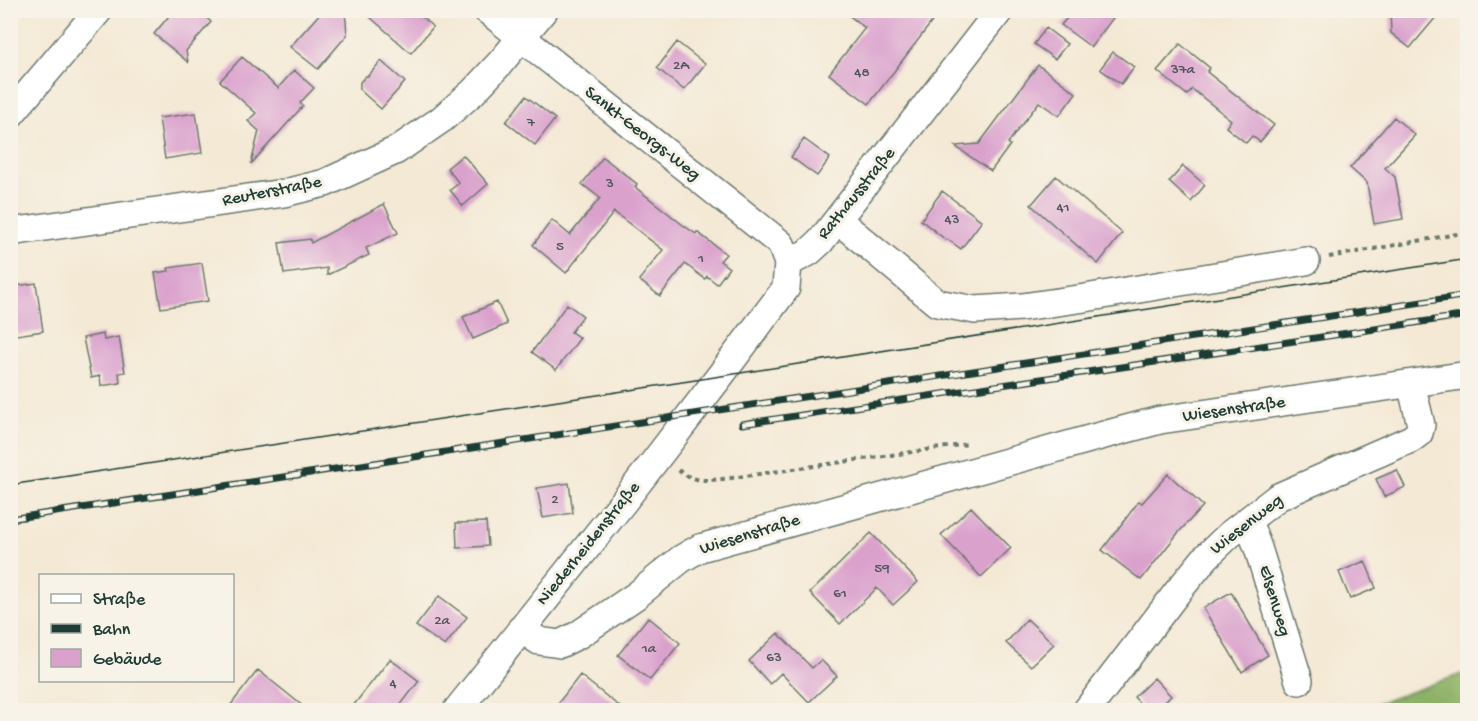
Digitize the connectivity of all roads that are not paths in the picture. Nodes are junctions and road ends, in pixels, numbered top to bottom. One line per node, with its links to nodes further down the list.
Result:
1 (99, 10): 6 (street)
2 (487, 10): 5 (street, Sankt-Georgs-Weg)
3 (544, 10): 5 (street, Reuterstraße)
4 (1000, 10): 7 (street, Rathausstraße)
5 (521, 37): 8 (street, Reuterstraße); 10 (street, Sankt-Georgs-Weg)
6 (10, 115)
7 (838, 220): 9 (street); 10 (street, Rathausstraße)
8 (10, 232)
9 (1306, 261)
10 (788, 263): 14 (street, Niederheidenstraße)
11 (1467, 375): 12 (street, Wiesenstraße)
12 (1411, 384): 13 (street, Wiesenweg); 14 (street, Wiesenstraße)
13 (1248, 521): 15 (street, Elsenweg); 17 (street, Wiesenweg)
14 (521, 629): 16 (street, Niederheidenstraße)
15 (1299, 681)
16 (457, 711)
17 (1087, 711)

